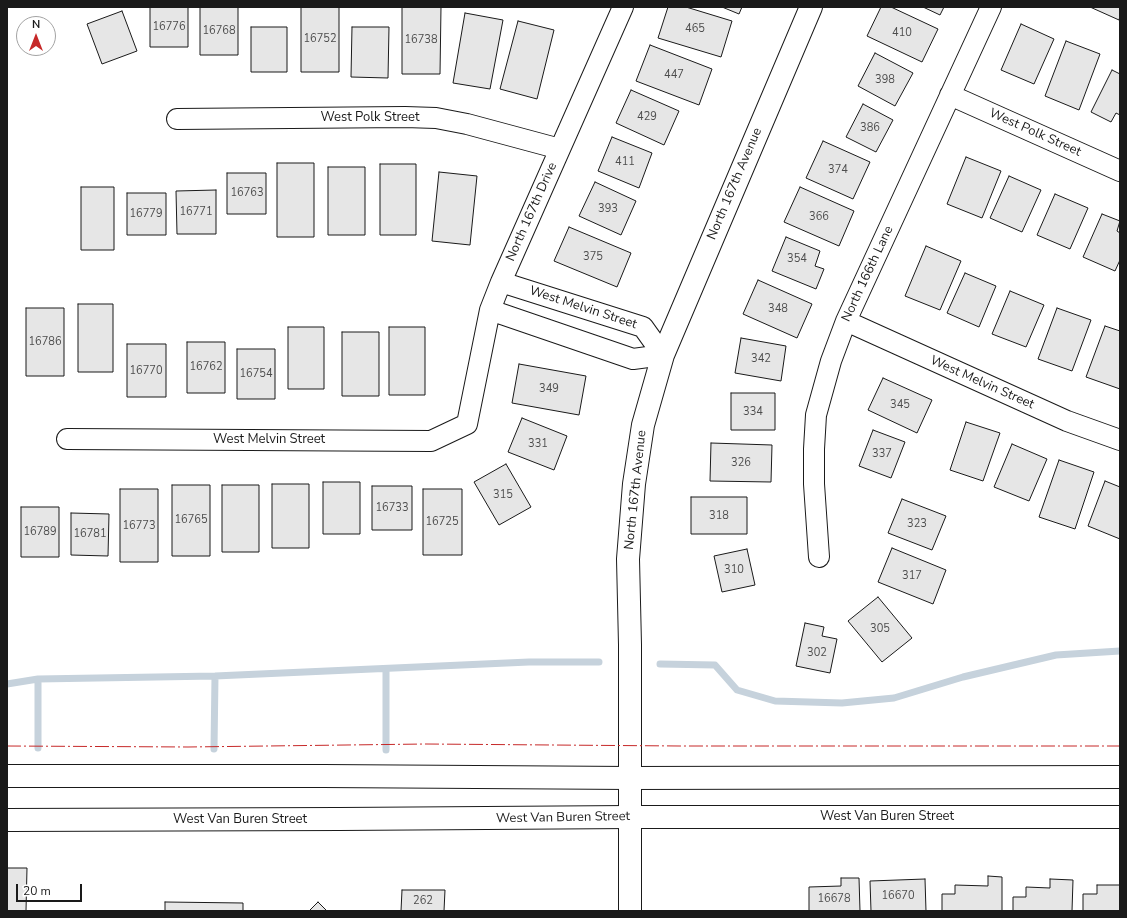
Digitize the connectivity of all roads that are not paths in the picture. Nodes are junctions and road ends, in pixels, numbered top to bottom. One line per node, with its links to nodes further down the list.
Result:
1 (623, 7): 6 (street, North 167th Drive)
2 (811, 7): 11 (main road, North 167th Avenue)
3 (991, 7): 4 (street, North 166th Lane)
4 (950, 95): 7 (street, West Polk Street); 10 (street, North 166th Lane)
5 (177, 119): 6 (street, West Polk Street)
6 (560, 149): 8 (street, North 167th Drive)
7 (1120, 171)
8 (501, 282): 9 (street, North 167th Drive); 11 (street, West Melvin Street)
9 (490, 310): 11 (street); 12 (street, North 167th Drive)
10 (846, 321): 14 (street, West Melvin Street); 15 (street, North 166th Lane)
11 (663, 355): 18 (main road, North 167th Avenue)
12 (467, 424): 13 (street, West Melvin Street)
13 (67, 438)
14 (1120, 440)
15 (819, 557)
16 (7, 776): 18 (main road)
17 (1120, 777): 18 (main road)
18 (630, 778): 19 (main road, North 167th Avenue)
19 (630, 817): 20 (main road, West Van Buren Street); 21 (main road, West Van Buren Street); 22 (main road, North 167th Avenue)
20 (1120, 817)
21 (7, 820)
22 (630, 911)

